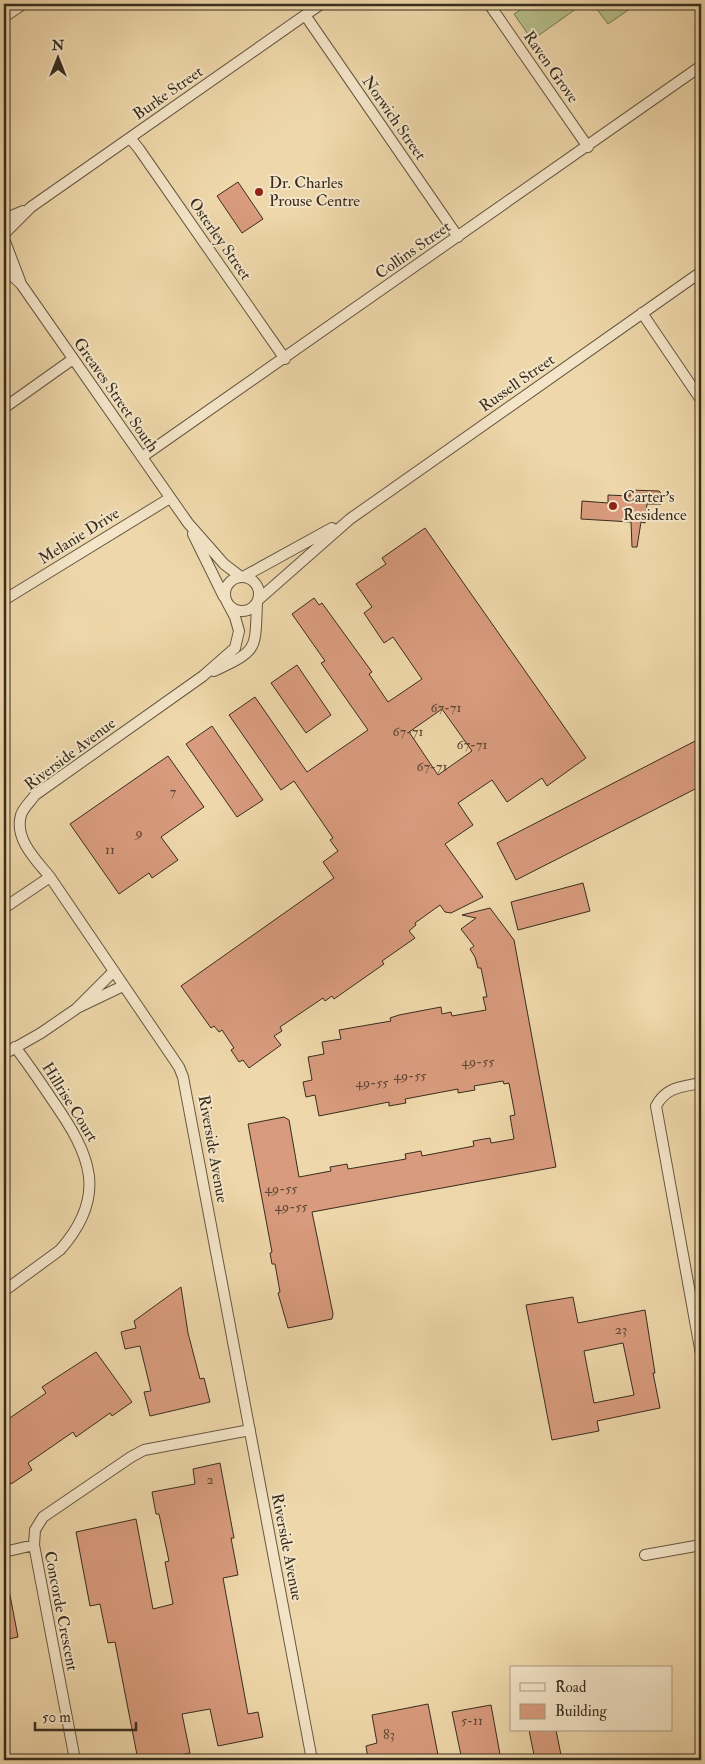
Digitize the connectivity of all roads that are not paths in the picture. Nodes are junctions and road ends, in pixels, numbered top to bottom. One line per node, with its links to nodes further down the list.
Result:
1 (23, 4): 5 (street)
2 (321, 4): 4 (street, Burke Street)
3 (489, 4): 8 (street, Raven Grove)
4 (305, 16): 7 (street, Burke Street); 12 (street, Norwich Street)
5 (4, 17)
6 (701, 66): 8 (street, Collins Street)
7 (130, 138): 9 (street, Burke Street); 19 (street, Osterley Street)
8 (588, 146): 12 (street, Collins Street)
9 (31, 207): 10 (street, Burke Street); 11 (street, Burke Street)
10 (4, 219)
11 (4, 233): 13 (street)
12 (458, 237): 19 (street, Collins Street)
13 (4, 240): 16 (street, Greaves Street South)
14 (4, 268): 16 (street, Greaves Street South)
15 (701, 272): 17 (street, Russell Street)
16 (21, 284): 18 (street, Greaves Street South)
17 (642, 313): 20 (street); 24 (street, Russell Street)
18 (73, 358): 21 (street); 22 (street, Greaves Street South)
19 (285, 359): 22 (street, Collins Street)
20 (701, 400)
21 (4, 408)
22 (142, 457): 23 (street, Greaves Street South)
23 (170, 498): 25 (street, Greaves Street South); 27 (street, Melanie Drive)
24 (350, 518): 26 (street, Russell Street); 29 (street, Russell Street)
25 (188, 523): 26 (street, Greaves Street South); 28 (street, Greaves Street South)
26 (242, 576): 28 (street); 29 (street)
27 (4, 600)
28 (226, 601): 29 (street); 30 (street, Riverside Avenue)
29 (258, 601): 30 (street, Riverside Avenue)
30 (203, 676): 31 (street, Riverside Avenue)
31 (50, 877): 32 (street); 33 (street, Riverside Avenue)
32 (4, 908)
33 (114, 971): 34 (street, Riverside Avenue); 35 (street)
34 (123, 986): 35 (street); 41 (street, Riverside Avenue)
35 (76, 1009): 36 (street)
36 (15, 1047): 37 (street); 39 (street, Hillrise Court)
37 (4, 1054)
38 (701, 1083): 40 (street)
39 (4, 1291)
40 (701, 1354)
41 (250, 1430): 43 (street, Concorde Crescent); 47 (street, Riverside Avenue)
42 (701, 1545): 45 (street)
43 (34, 1546): 44 (street); 46 (street, Concorde Crescent)
44 (4, 1552)
45 (645, 1555)
46 (74, 1760)
47 (312, 1760)

